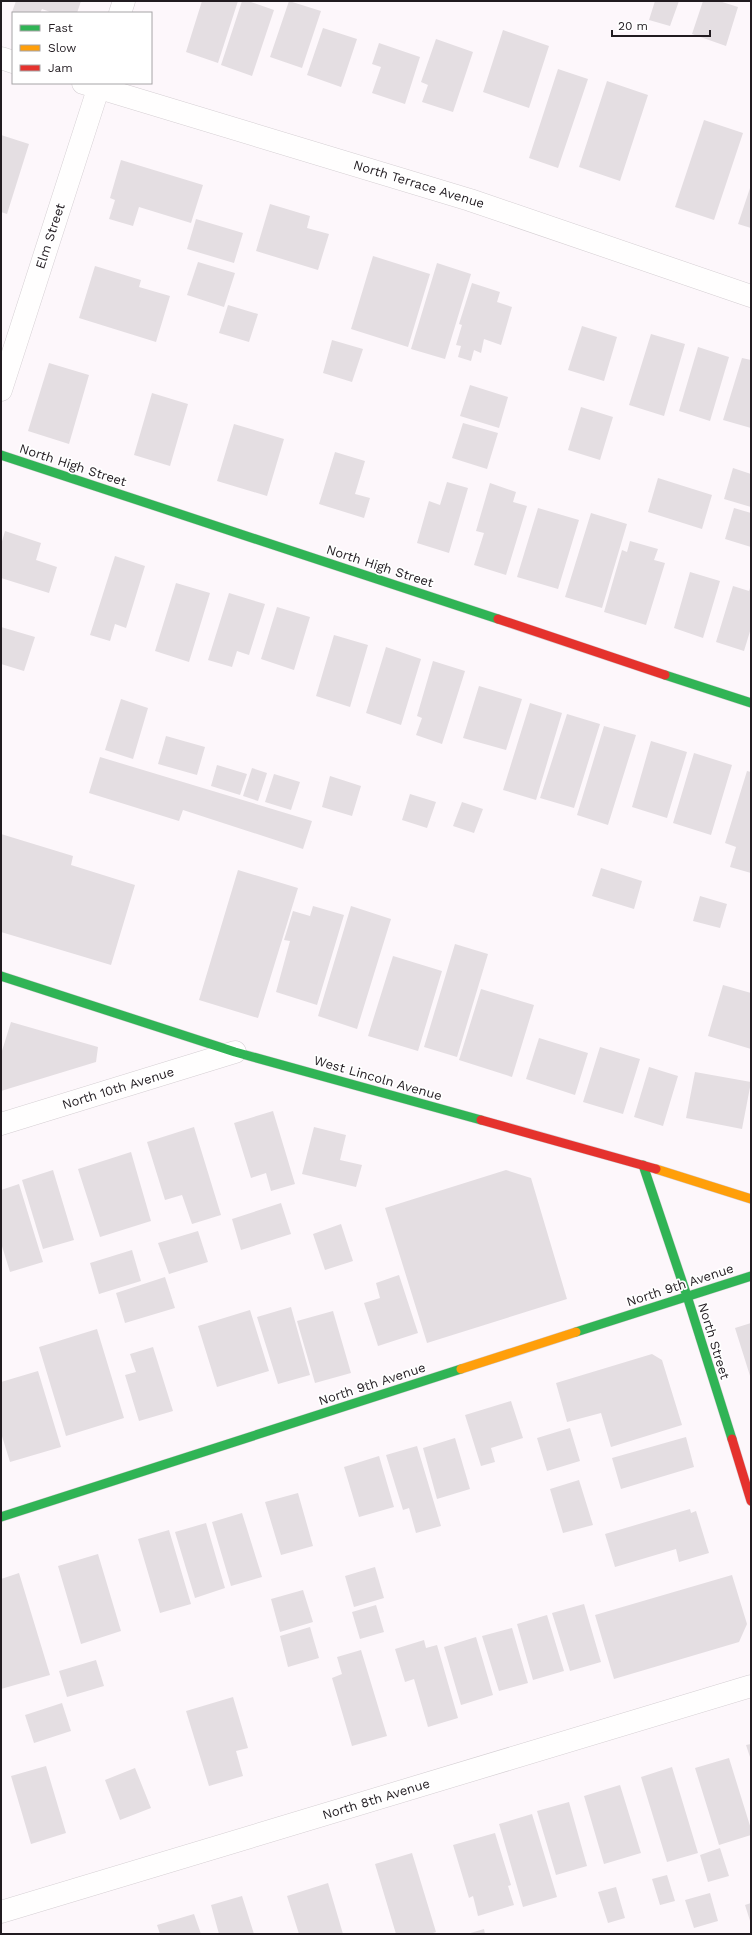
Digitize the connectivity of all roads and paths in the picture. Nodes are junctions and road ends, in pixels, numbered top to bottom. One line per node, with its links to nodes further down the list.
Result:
1 (124, 1): 2 (street)
2 (120, 12)
3 (1, 58): 4 (street)
4 (12, 62)
5 (94, 84): 6 (street, North Terrace Avenue); 7 (street, Elm Street)
6 (751, 296)
7 (1, 390)
8 (1, 454): 9 (street, North High Street)
9 (751, 703)
10 (1, 976): 11 (street, West Lincoln Avenue)
11 (235, 1052): 12 (street, North 10th Avenue); 13 (street, West Lincoln Avenue)
12 (1, 1124)
13 (643, 1165): 14 (street, West Lincoln Avenue); 16 (street, North Street)
14 (751, 1199)
15 (751, 1276): 16 (street, North 9th Avenue)
16 (687, 1296): 17 (street, North Street); 18 (street, North 9th Avenue)
17 (751, 1501)
18 (1, 1517)
19 (751, 1686): 20 (street, North 8th Avenue)
20 (1, 1912)

